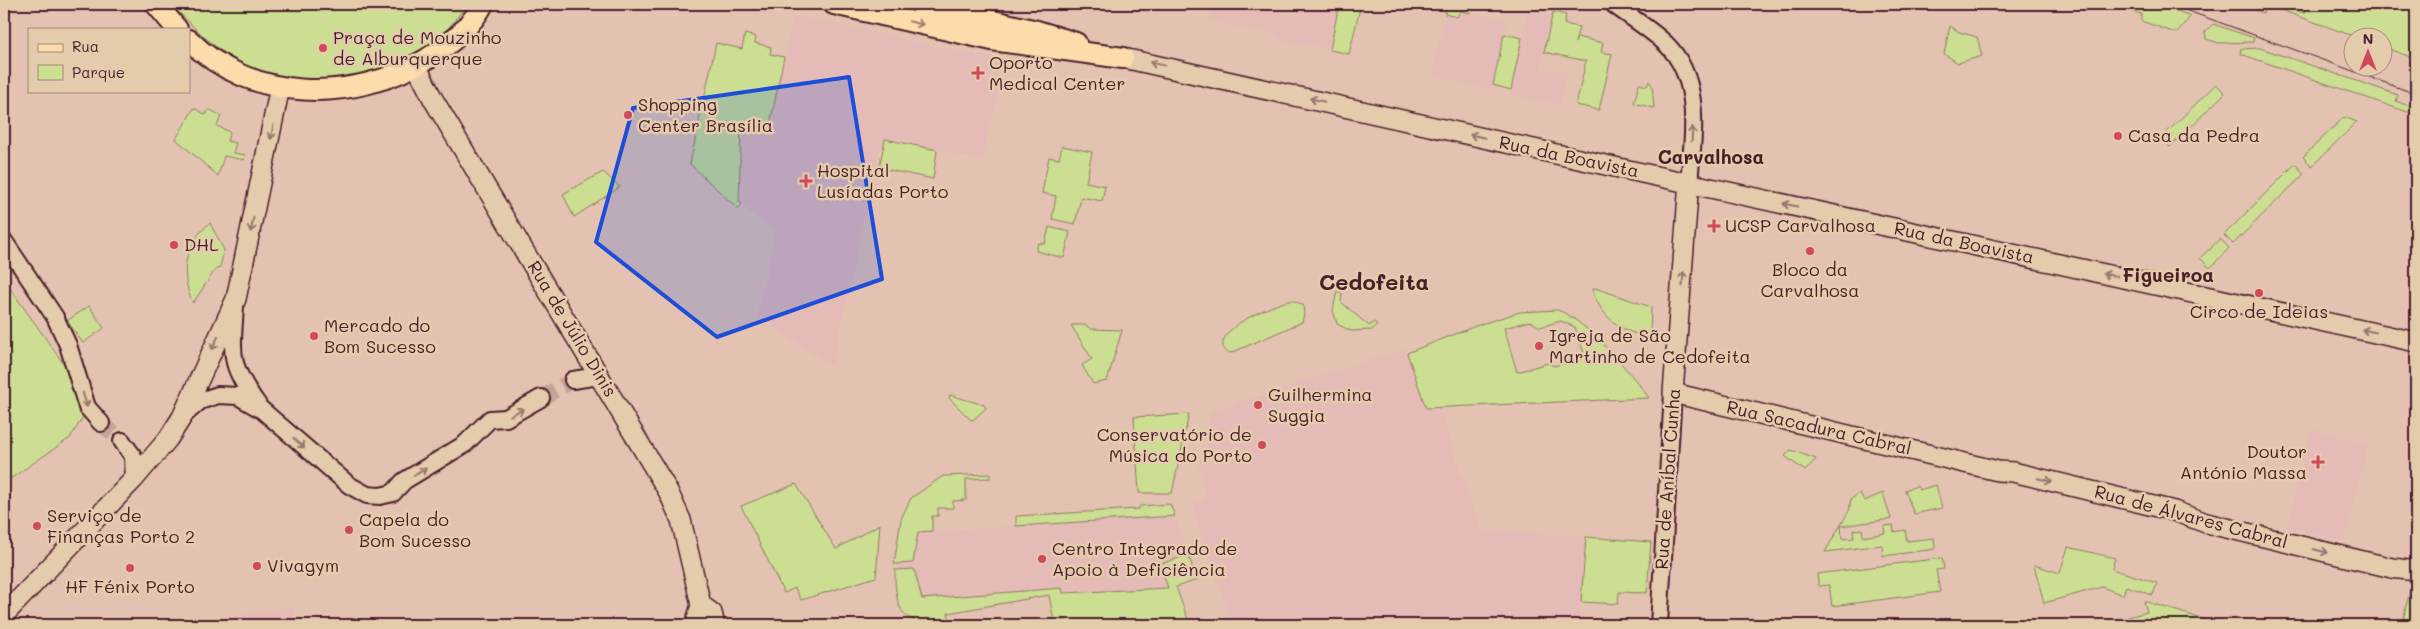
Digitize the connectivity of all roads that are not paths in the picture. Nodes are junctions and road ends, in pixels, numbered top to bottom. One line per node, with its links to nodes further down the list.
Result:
1 (156, 4): 6 (main road)
2 (483, 4): 10 (main road)
3 (834, 4): 7 (main road, one-way to 7)
4 (920, 4): 7 (main road)
5 (1613, 4): 12 (street, one-way to 5)
6 (176, 28)
7 (1020, 36): 9 (main road)
8 (190, 41): 11 (main road)
9 (1122, 58): 12 (main road, Rua da Boavista, one-way to 9)
10 (416, 65): 11 (main road); 16 (main road, Rua de Júlio Dinis)
11 (280, 87): 14 (main road, one-way to 14)
12 (1689, 182): 15 (main road, Rua da Boavista, one-way to 12); 18 (main road, Rua de Aníbal Cunha, one-way to 12)
13 (4, 241): 22 (street, one-way to 22)
14 (236, 299): 20 (street); 21 (main road, one-way to 21)
15 (2416, 342)
16 (601, 378): 17 (street); 27 (main road, Rua de Júlio Dinis)
17 (573, 380)
18 (1673, 394): 24 (main road, Rua Sacadura Cabral); 31 (street, Rua de Aníbal Cunha)
19 (542, 398): 20 (street, one-way to 19)
20 (262, 410): 21 (street)
21 (182, 417): 25 (main road)
22 (101, 423)
23 (122, 441): 25 (street)
24 (1965, 463): 26 (main road, Rua de Álvares Cabral, one-way to 26)
25 (134, 479): 28 (main road)
26 (2416, 571)
27 (702, 605): 29 (main road, Rua de Júlio Dinis); 30 (main road, Rua de Júlio Dinis)
28 (4, 615)
29 (699, 625)
30 (715, 625)
31 (1659, 625)

